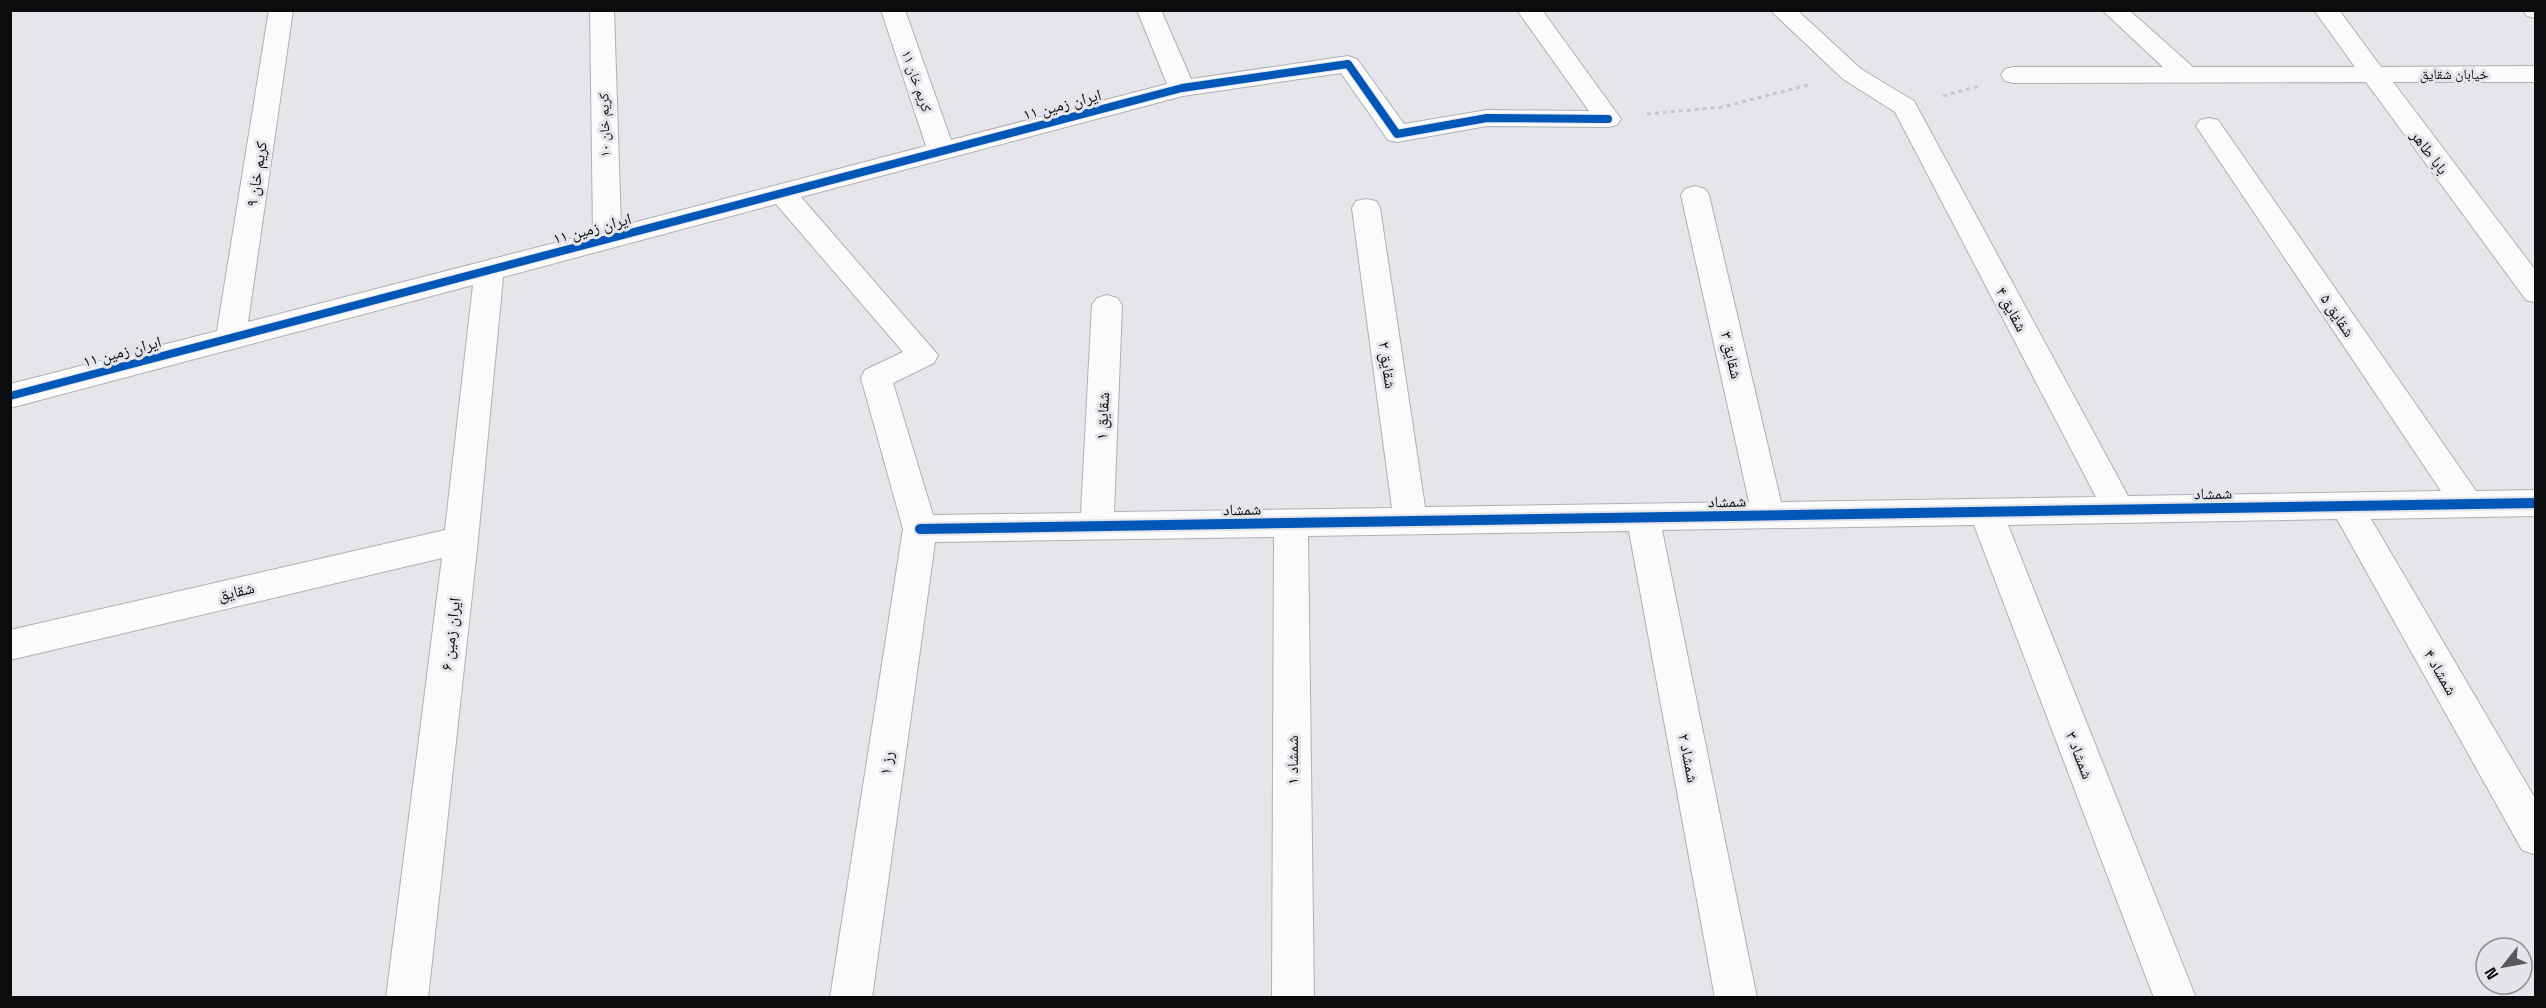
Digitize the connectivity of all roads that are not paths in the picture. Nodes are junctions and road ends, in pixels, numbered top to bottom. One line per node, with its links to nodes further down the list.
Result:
1 (281, 10): 23 (street, کریم خان ۹)
2 (602, 10): 19 (street, کریم خان ۱۰)
3 (894, 10): 15 (street, کریم خان ۱۱)
4 (1149, 10): 13 (street)
5 (1529, 10): 13 (street, ایران زمین ۱۱)
6 (1782, 10): 28 (street, شقایق ۴)
7 (2114, 10): 9 (street)
8 (2326, 10): 10 (street, بابا طاهر)
9 (2186, 74): 10 (street, خیابان شقایق); 12 (street, خیابان شقایق)
10 (2372, 74): 11 (street, خیابان شقایق); 21 (street, بابا طاهر)
11 (2535, 74)
12 (2014, 75)
13 (1182, 88): 15 (street, ایران زمین ۱۱)
14 (2209, 126): 26 (street, شقایق ۵)
15 (941, 151): 16 (street, ایران زمین ۱۱)
16 (782, 193): 19 (street, ایران زمین ۱۱); 35 (street)
17 (1695, 195): 30 (street, شقایق ۳)
18 (1366, 208): 32 (street, شقایق ۲)
19 (607, 239): 20 (street, ایران زمین ۱۱)
20 (489, 270): 23 (street, ایران زمین ۱۱); 36 (street, ایران زمین ۶)
21 (2535, 293)
22 (1107, 305): 34 (street, شقایق ۱)
23 (231, 338): 24 (street, ایران زمین ۱۱)
24 (10, 396)
25 (2535, 503): 26 (street, شمشاد)
26 (2467, 504): 27 (street, شمشاد)
27 (2346, 506): 28 (street, شمشاد); 38 (street, شمشاد ۴)
28 (2119, 510): 29 (street, شمشاد)
29 (1986, 512): 30 (street, شمشاد); 43 (street, شمشاد ۳)
30 (1767, 515): 31 (street, شمشاد)
31 (1643, 518): 32 (street, شمشاد); 42 (street, شمشاد ۲)
32 (1410, 521): 33 (street, شمشاد)
33 (1291, 523): 34 (street, شمشاد); 41 (street, شمشاد ۱)
34 (1097, 526): 35 (street, شمشاد)
35 (920, 529): 40 (street, رز ۱)
36 (461, 540): 37 (street, شقایق); 39 (street, ایران زمین ۶)
37 (10, 645)
38 (2535, 837)
39 (407, 998)
40 (851, 998)
41 (1293, 998)
42 (1736, 998)
43 (2175, 998)

